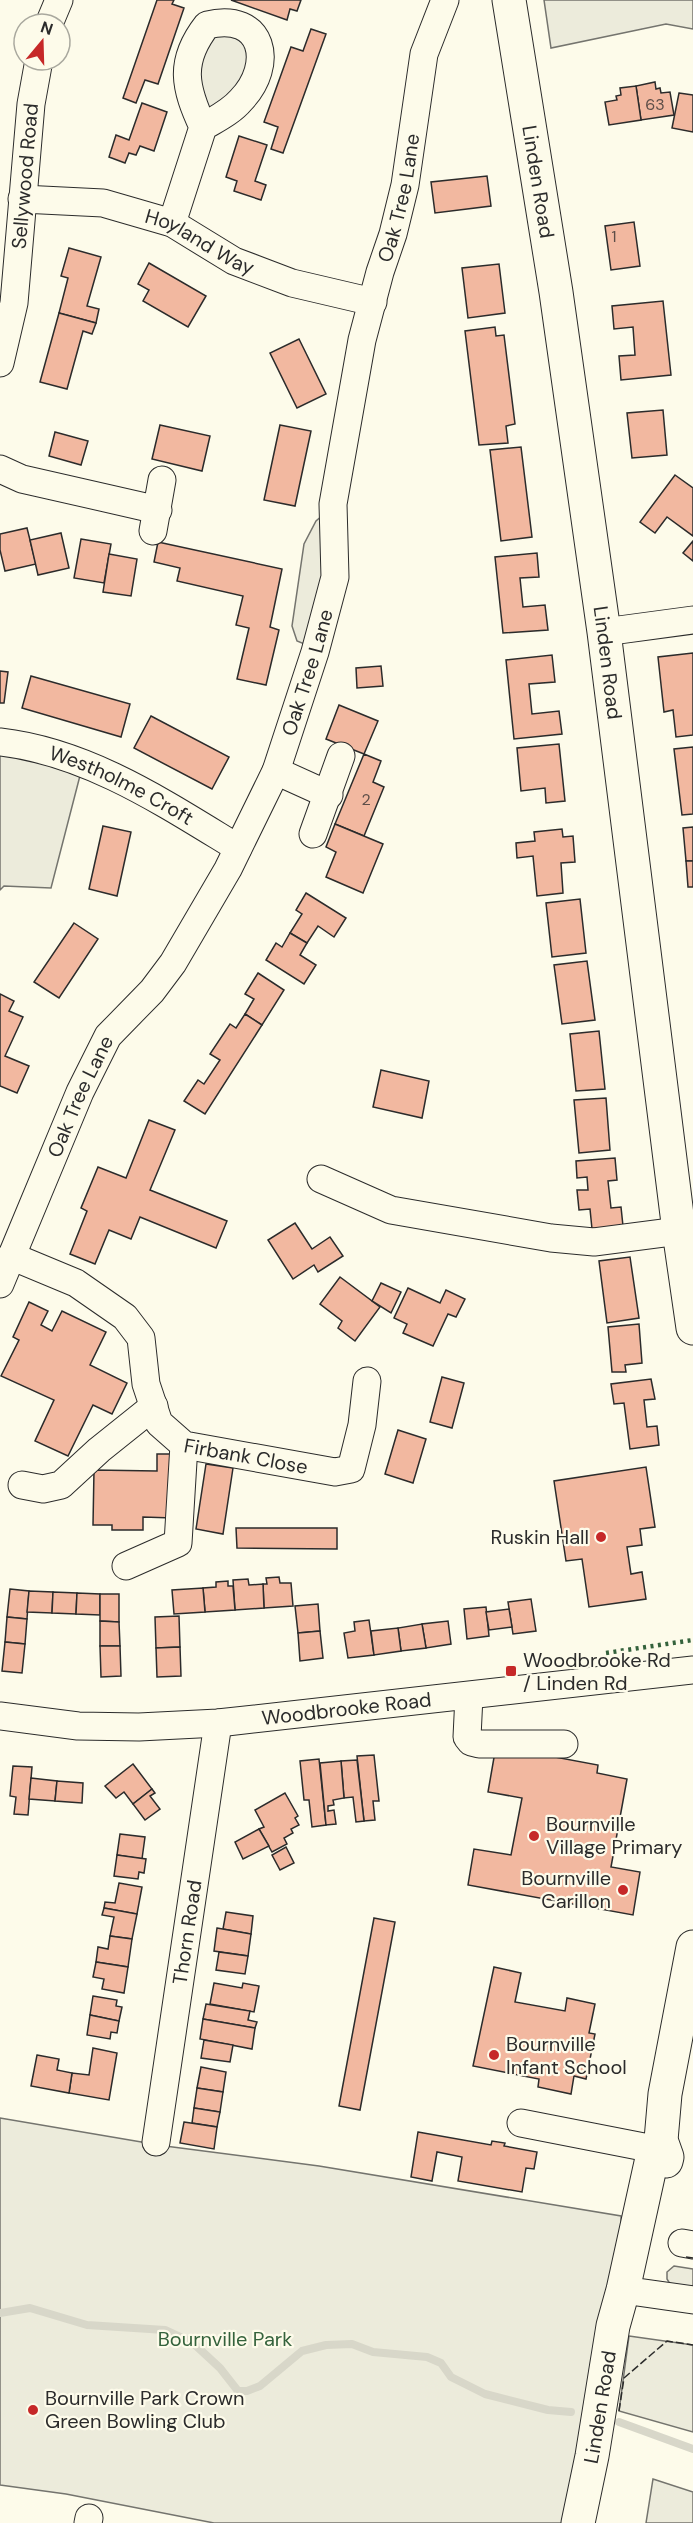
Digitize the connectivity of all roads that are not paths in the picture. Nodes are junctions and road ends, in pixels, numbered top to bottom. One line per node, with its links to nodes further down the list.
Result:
1 (445, 0): 7 (street, Oak Tree Lane)
2 (509, 0): 12 (highway, Linden Road)
3 (37, 72): 5 (street, Sellywood Road)
4 (203, 127): 6 (street)
5 (22, 199): 6 (street, Hoyland Way); 8 (street, Sellywood Road)
6 (172, 223): 7 (street, Hoyland Way)
7 (373, 302): 15 (street, Oak Tree Lane)
8 (0, 363)
9 (0, 469): 10 (street)
10 (162, 480)
11 (693, 620): 12 (street)
12 (604, 632): 20 (highway, Linden Road)
13 (0, 742): 18 (street, Westholme Croft)
14 (340, 756): 16 (street)
15 (276, 771): 16 (street); 18 (street, Oak Tree Lane)
16 (328, 795): 17 (street)
17 (313, 834)
18 (238, 848): 21 (street, Oak Tree Lane)
19 (321, 1179): 20 (street)
20 (679, 1231): 23 (highway, Linden Road)
21 (11, 1256): 22 (street, Oak Tree Lane); 25 (street, Firbank Close)
22 (0, 1284)
23 (693, 1328)
24 (367, 1381): 26 (street, Firbank Close)
25 (154, 1406): 26 (street, Firbank Close); 27 (street)
26 (184, 1445): 28 (street)
27 (22, 1485)
28 (126, 1566)
29 (693, 1671): 30 (street, Woodbrooke Road)
30 (469, 1696): 32 (street, Woodbrooke Road); 33 (street)
31 (0, 1716): 32 (street, Woodbrooke Road)
32 (218, 1723): 37 (street, Thorn Road)
33 (564, 1744)
34 (693, 1947): 35 (highway, Linden Road)
35 (687, 2012): 38 (highway, Linden Road)
36 (521, 2123): 38 (street)
37 (156, 2142)
38 (658, 2144): 39 (highway, Linden Road)
39 (623, 2290): 40 (street); 41 (highway, Linden Road)
40 (693, 2300)
41 (578, 2523)

